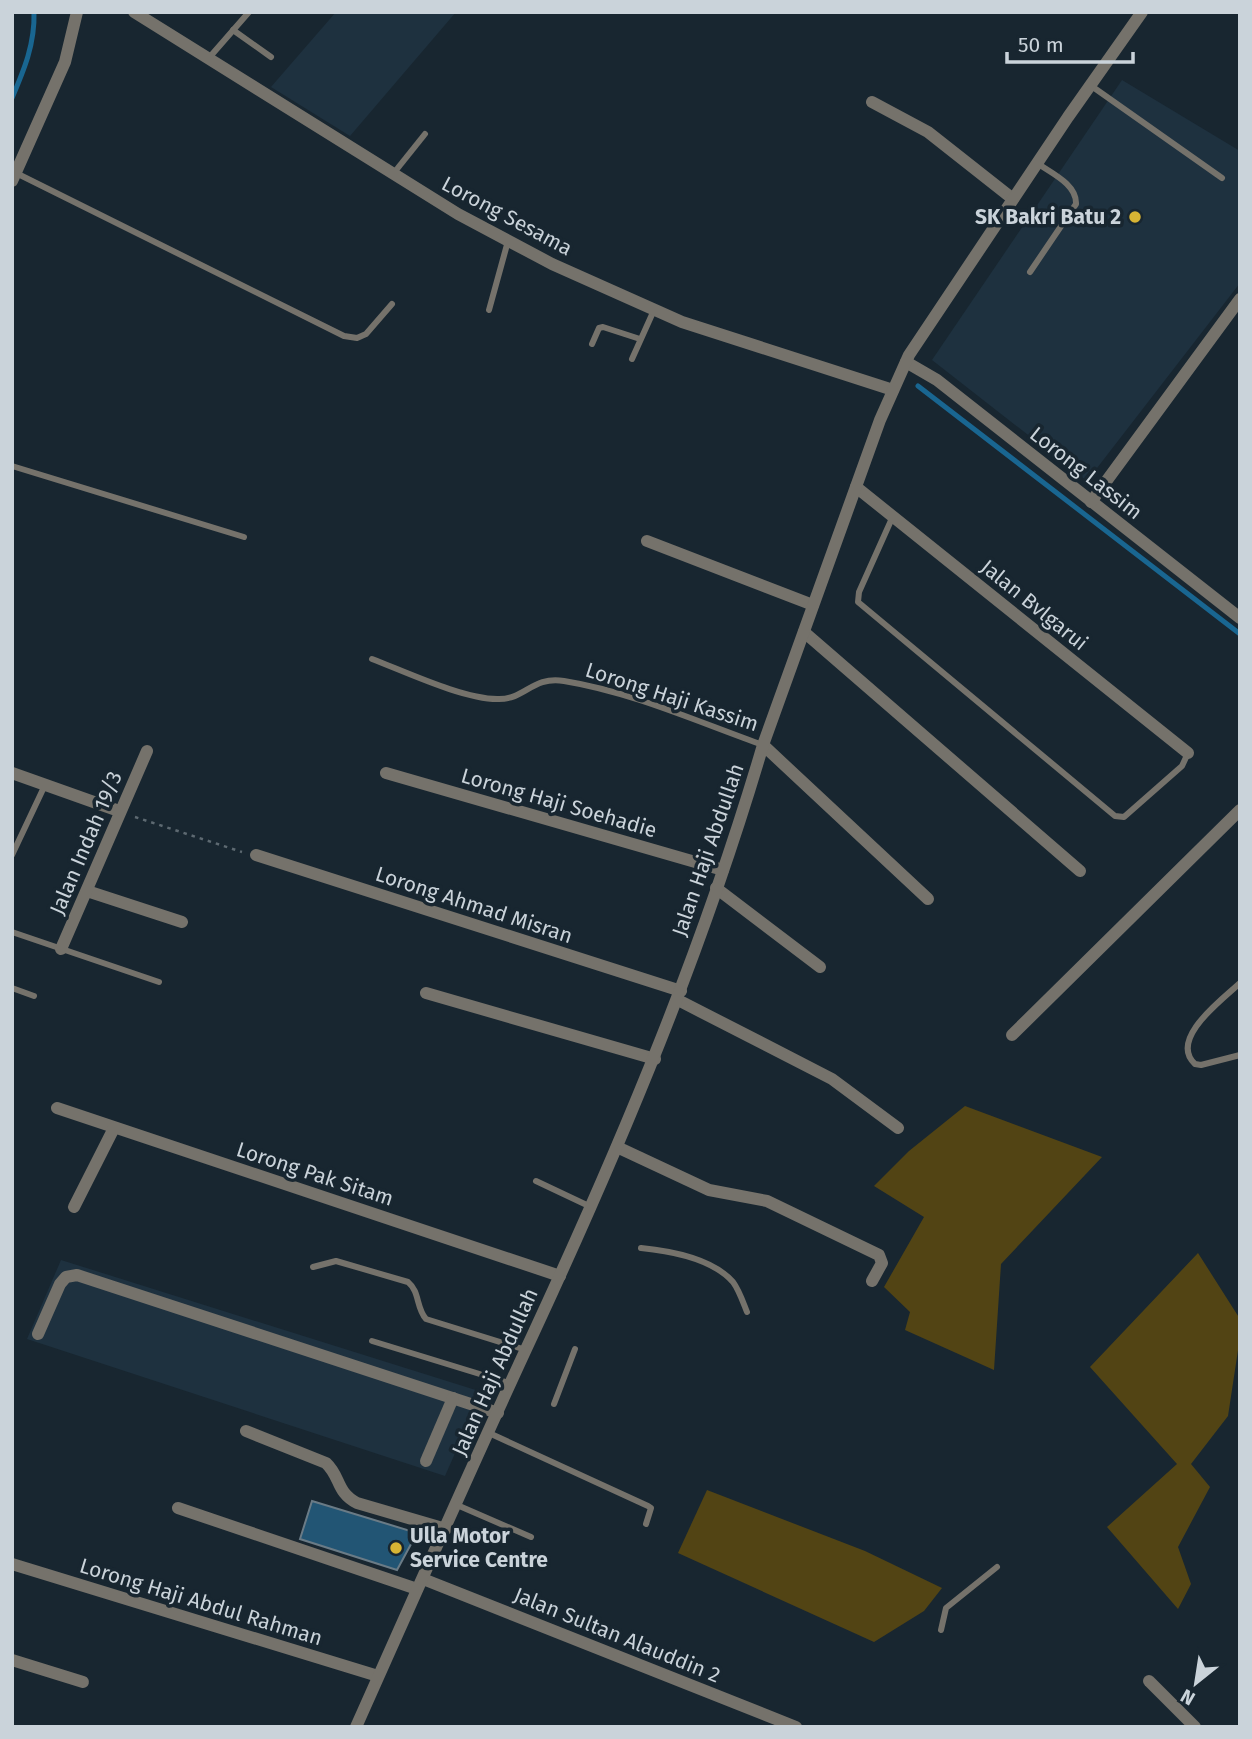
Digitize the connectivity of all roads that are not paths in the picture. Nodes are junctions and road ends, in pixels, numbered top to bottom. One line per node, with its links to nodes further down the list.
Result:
1 (77, 12): 13 (street)
2 (134, 12): 7 (street, Lorong Sesama)
3 (249, 12): 5 (lane)
4 (1142, 12): 8 (street, Jalan Haji Abdullah)
5 (233, 30): 6 (lane); 7 (lane)
6 (271, 57)
7 (208, 59): 12 (street, Lorong Sesama)
8 (1090, 85): 11 (street, Jalan Haji Abdullah); 14 (lane)
9 (872, 103): 15 (street)
10 (425, 134): 12 (lane)
11 (1038, 163): 15 (street, Jalan Haji Abdullah); 17 (lane)
12 (393, 174): 16 (street, Lorong Sesama)
13 (14, 177): 19 (lane)
14 (1222, 178)
15 (1013, 199): 25 (street, Jalan Haji Abdullah)
16 (508, 240): 20 (lane); 21 (street, Lorong Sesama)
17 (1030, 272)
18 (1240, 299): 29 (street)
19 (392, 304)
20 (489, 310)
21 (655, 310): 22 (lane); 26 (street, Lorong Sesama)
22 (640, 339): 23 (lane); 24 (lane)
23 (592, 344)
24 (632, 359)
25 (906, 362): 26 (street, Jalan Haji Abdullah); 29 (street, Lorong Lassim)
26 (893, 390): 28 (street, Jalan Haji Abdullah)
27 (12, 466): 31 (lane)
28 (856, 487): 30 (street, Jalan Bvlgarui); 33 (street, Jalan Haji Abdullah)
29 (1091, 502): 34 (street, Lorong Lassim)
30 (893, 516): 39 (street, Jalan Bvlgarui); 39 (lane)
31 (244, 537)
32 (647, 541): 33 (street)
33 (813, 605): 35 (street, Jalan Haji Abdullah)
34 (1240, 618)
35 (804, 632): 37 (street, Jalan Haji Abdullah); 48 (street)
36 (372, 659): 37 (lane, Lorong Haji Kassim)
37 (763, 745): 47 (street, Jalan Haji Abdullah); 51 (street)
38 (147, 751): 44 (street, Jalan Indah 19/3)
39 (1188, 753)
40 (12, 773): 42 (street)
41 (386, 773): 47 (street, Lorong Haji Soehadie)
42 (45, 785): 44 (street); 45 (lane)
43 (1240, 810): 62 (street)
44 (119, 811): 50 (street, Jalan Indah 19/3)
45 (12, 855)
46 (256, 855): 61 (street, Lorong Ahmad Misran)
47 (723, 870): 49 (street, Jalan Haji Abdullah)
48 (1080, 871)
49 (716, 888): 55 (street); 61 (street, Jalan Haji Abdullah)
50 (87, 891): 52 (street); 54 (street, Jalan Indah 19/3)
51 (928, 900)
52 (182, 922)
53 (12, 932): 54 (lane)
54 (61, 949): 56 (lane)
55 (820, 967)
56 (159, 982)
57 (1240, 983): 63 (lane)
58 (12, 988): 60 (lane)
59 (426, 993): 64 (street)
60 (34, 996)
61 (680, 996): 64 (street, Jalan Haji Abdullah); 67 (street, Lorong Ahmad Misran)
62 (1012, 1035)
63 (1240, 1055)
64 (655, 1059): 68 (street, Jalan Haji Abdullah)
65 (57, 1108): 66 (street, Lorong Pak Sitam)
66 (114, 1128): 70 (street); 74 (street, Lorong Pak Sitam)
67 (898, 1128)
68 (617, 1147): 71 (street, Jalan Haji Abdullah); 75 (street)
69 (536, 1181): 71 (lane)
70 (74, 1207)
71 (591, 1207): 74 (street, Jalan Haji Abdullah)
72 (641, 1248): 76 (lane)
73 (313, 1267): 80 (lane)
74 (561, 1276): 80 (street, Jalan Haji Abdullah)
75 (872, 1281)
76 (747, 1312)
77 (37, 1334): 82 (street)
78 (372, 1341): 81 (lane)
79 (575, 1349): 83 (lane)
80 (526, 1350): 81 (street, Jalan Haji Abdullah)
81 (511, 1384): 84 (street, Jalan Haji Abdullah)
82 (453, 1398): 84 (street); 87 (street)
83 (554, 1404)
84 (498, 1413): 86 (street, Jalan Haji Abdullah)
85 (246, 1431): 91 (street)
86 (489, 1433): 88 (street, Jalan Haji Abdullah); 90 (lane)
87 (426, 1461)
88 (457, 1505): 91 (street, Jalan Haji Abdullah); 92 (lane)
89 (178, 1508): 95 (street, Jalan Sultan Alauddin 2)
90 (646, 1524)
91 (446, 1529): 95 (street, Jalan Haji Abdullah)
92 (531, 1537)
93 (12, 1564): 98 (street, Lorong Haji Abdul Rahman)
94 (997, 1567): 96 (lane)
95 (420, 1584): 98 (street, Jalan Haji Abdullah); 102 (street, Jalan Sultan Alauddin 2)
96 (941, 1630)
97 (12, 1660): 100 (street)
98 (379, 1676): 101 (street, Jalan Haji Abdullah)
99 (1149, 1681): 103 (street)
100 (83, 1682)
101 (356, 1727)
102 (796, 1727)
103 (1195, 1727)

